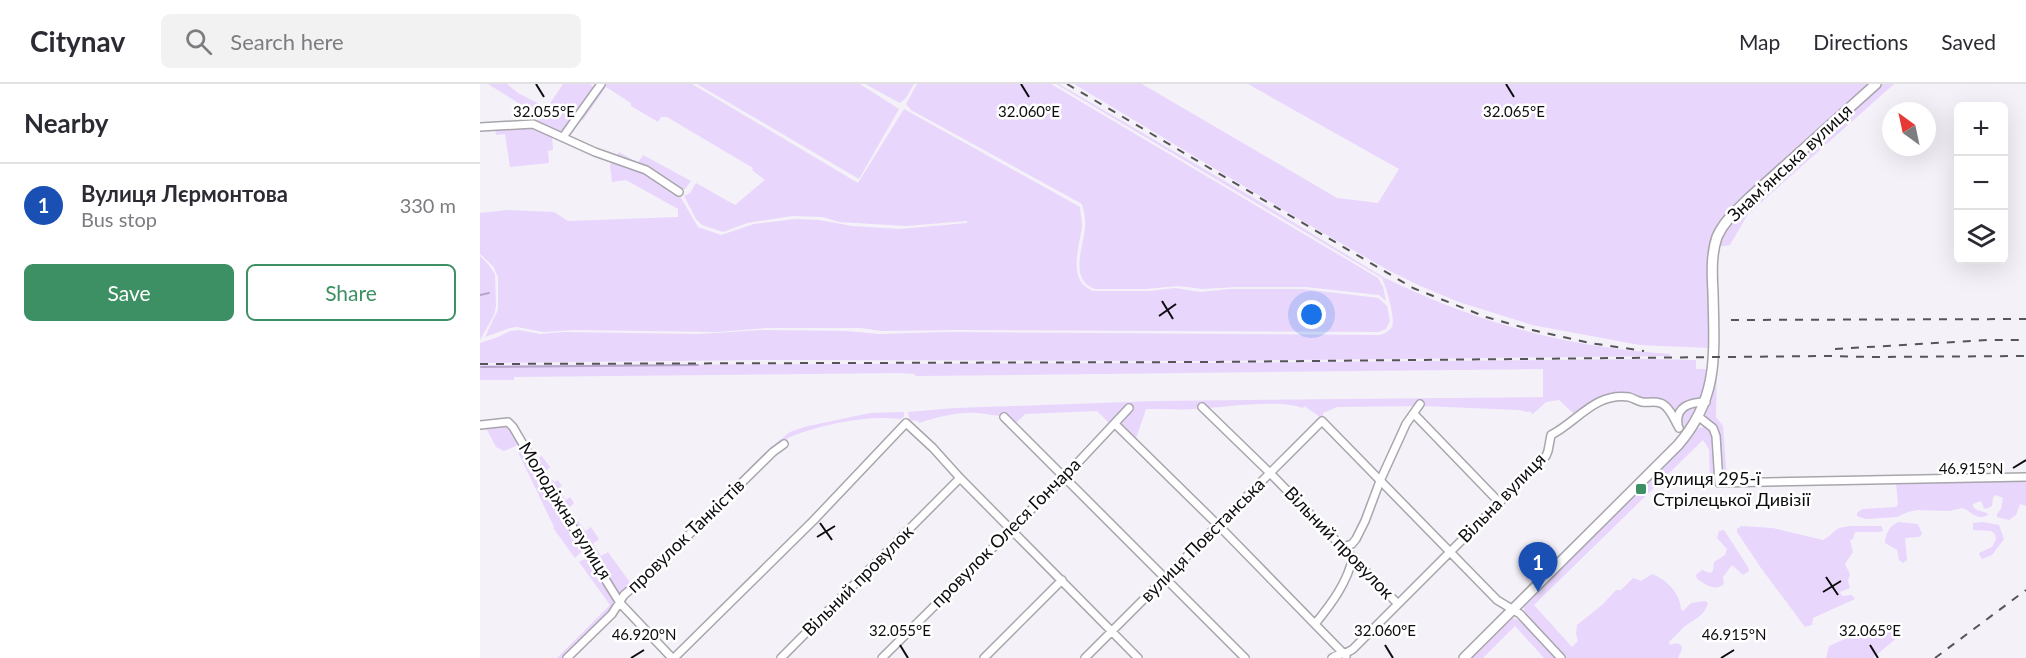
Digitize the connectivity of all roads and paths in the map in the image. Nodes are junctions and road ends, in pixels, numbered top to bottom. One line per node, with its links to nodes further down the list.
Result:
1 (601, 84): 4 (street)
2 (1876, 84): 6 (street, Знам'янська вулиця)
3 (480, 127): 4 (street)
4 (563, 137): 5 (street)
5 (679, 192)
6 (1706, 402): 12 (street, Знам'янська вулиця); 15 (street)
7 (1420, 404): 10 (street)
8 (1202, 407): 18 (street, Вільний провулок)
9 (1129, 408): 13 (street, провулок Олеся Гончара)
10 (1414, 415): 22 (street); 23 (street)
11 (1004, 417): 19 (street)
12 (1699, 417): 16 (street, Знам'янська вулиця); 20 (street)
13 (1115, 423): 19 (street, провулок Олеся Гончара); 24 (street)
14 (480, 425): 31 (street, Молодіжна вулиця)
15 (1679, 428): 16 (street, Вільна вулиця); 23 (street, Вільна вулиця)
16 (1685, 438): 33 (street, Знам'янська вулиця)
17 (784, 444): 31 (street, провулок Танкістів)
18 (1270, 473): 22 (street, вулиця Повстанська); 24 (street, вулиця Повстанська); 26 (street, Вільний провулок)
19 (1064, 476): 25 (street, провулок Олеся Гончара); 29 (street)
20 (2026, 477)
21 (960, 478): 25 (street); 38 (street); 39 (street, Вільний провулок)
22 (1380, 481): 26 (street); 27 (street)
23 (1500, 502): 27 (street, Вільна вулиця)
24 (1218, 526): 29 (street, вулиця Повстанська); 34 (street)
25 (1011, 529): 30 (street); 40 (street, провулок Олеся Гончара)
26 (1343, 547): 28 (street, Вільний провулок)
27 (1451, 552): 32 (street, Вільна вулиця); 33 (street)
28 (1353, 557): 32 (street, Вільний провулок); 34 (street)
29 (1166, 577): 35 (street, вулиця Повстанська); 44 (street)
30 (1062, 580): 35 (street); 41 (street)
31 (620, 603): 37 (street, провулок Танкістів); 38 (street, Молодіжна вулиця)
32 (1398, 604): 36 (street, Вільна вулиця)
33 (1513, 609): 46 (street, Знам'янська вулиця); 47 (street)
34 (1315, 624): 36 (street)
35 (1112, 631): 42 (street, вулиця Повстанська); 43 (street)
36 (1346, 656): 45 (street, Вільна вулиця)
37 (567, 658)
38 (673, 658)
39 (781, 658)
40 (882, 658)
41 (984, 658)
42 (1085, 658)
43 (1138, 658)
44 (1245, 658)
45 (1332, 658)
46 (1464, 658)
47 (1561, 658)

